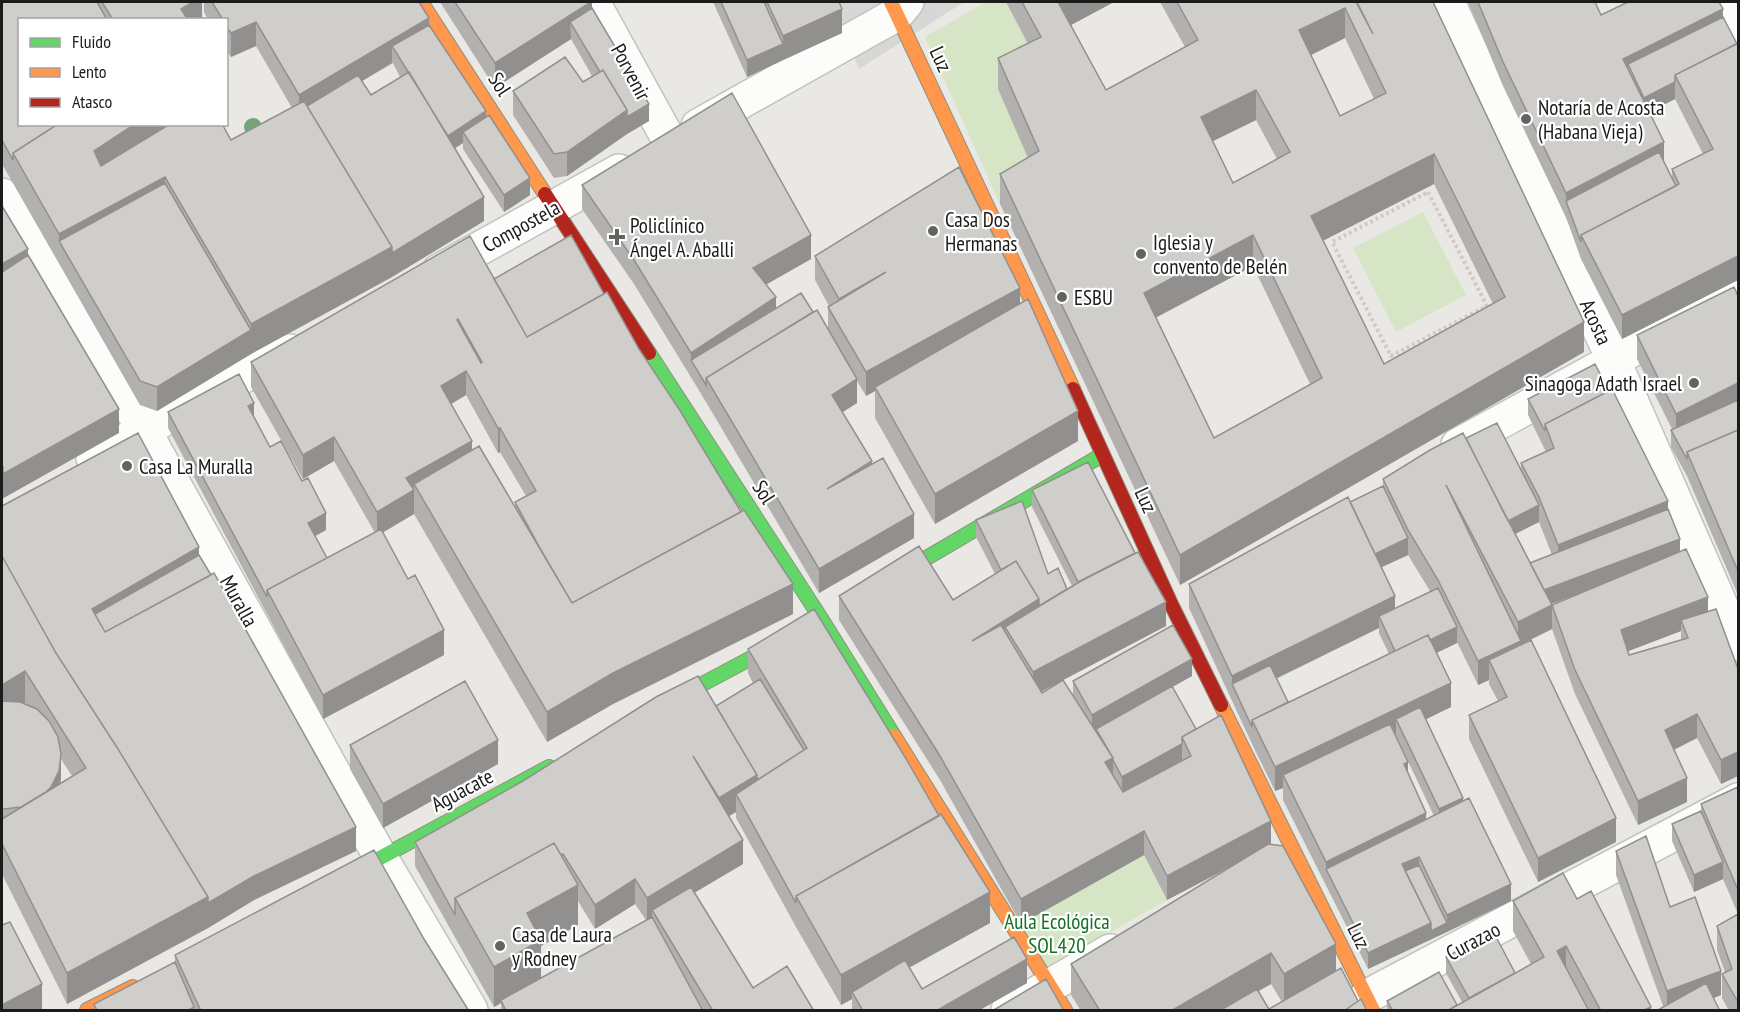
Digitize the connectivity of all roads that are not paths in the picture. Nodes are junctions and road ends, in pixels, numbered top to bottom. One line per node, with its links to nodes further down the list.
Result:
1 (421, 2): 9 (street, Sol)
2 (593, 2): 7 (street, Porvenir)
3 (1448, 2): 13 (street, Acosta)
4 (1722, 2): 6 (street)
5 (898, 6): 7 (street, Compostela); 15 (street, Luz)
6 (1738, 35)
7 (670, 142): 9 (street, Compostela)
8 (2, 195): 14 (street, Muralla)
9 (555, 208): 10 (street, Compostela); 21 (street, Sol)
10 (418, 282)
11 (1738, 292): 13 (street)
12 (312, 339): 14 (street)
13 (1613, 359): 16 (street); 22 (street, Acosta)
14 (144, 430): 17 (street); 27 (street, Muralla)
15 (1102, 456): 18 (street); 20 (street, Luz)
16 (1428, 462)
17 (73, 470)
18 (882, 585)
19 (1202, 587): 20 (street)
20 (1171, 604): 26 (street, Luz)
21 (816, 622): 23 (street); 32 (street, Sol)
22 (1738, 644)
23 (654, 710)
24 (560, 761): 27 (street, Aguacate)
25 (1738, 800): 33 (street, Curazao)
26 (1291, 846): 28 (street); 33 (street, Luz)
27 (381, 858): 29 (street, Aguacate); 35 (street, Muralla)
28 (1261, 863)
29 (329, 885)
30 (1140, 934): 32 (street)
31 (150, 978): 34 (street)
32 (1057, 999): 36 (street)
33 (1370, 1004)
34 (87, 1011)
35 (471, 1011)
36 (1008, 1011)

